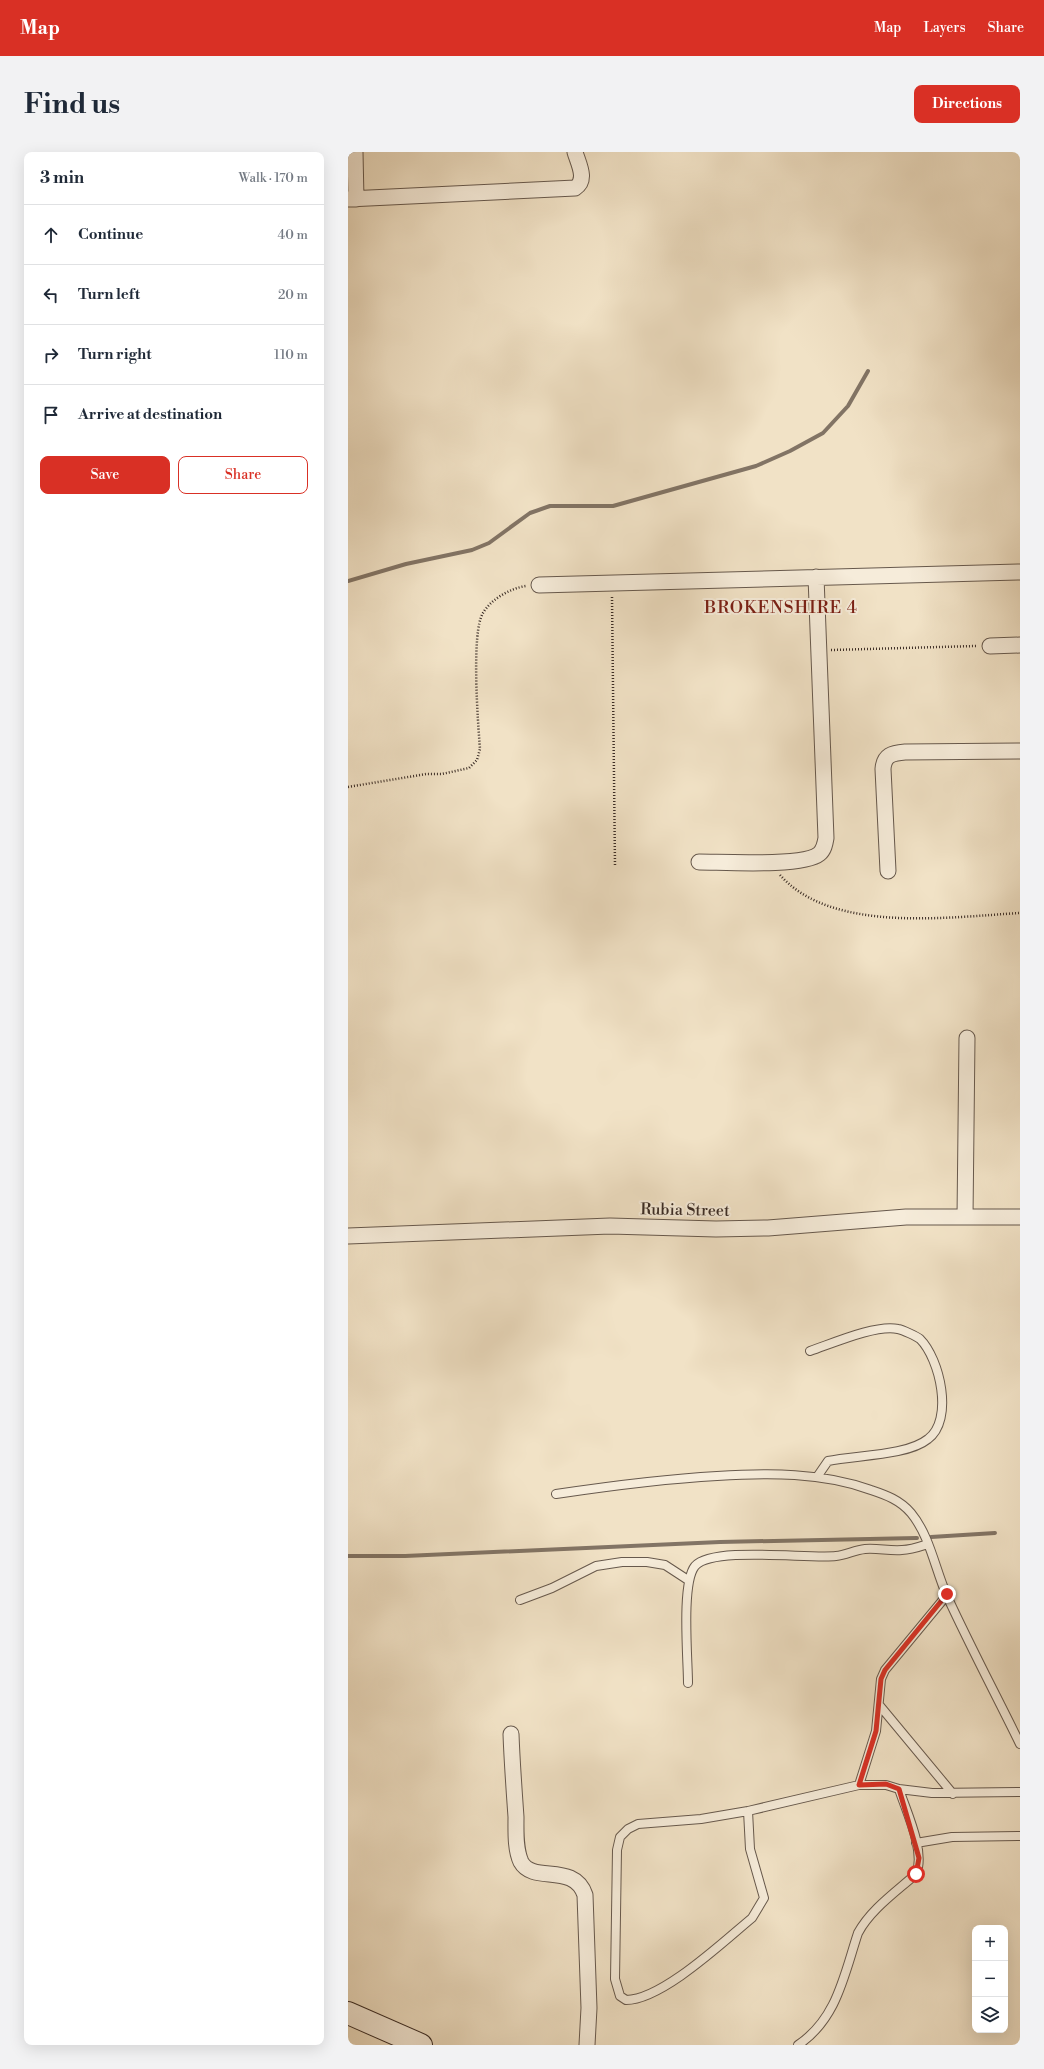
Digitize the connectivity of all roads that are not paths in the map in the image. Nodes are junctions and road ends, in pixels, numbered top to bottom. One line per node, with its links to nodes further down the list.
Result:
1 (355, 152): 3 (street)
2 (574, 152): 3 (street)
3 (352, 199)
4 (1020, 572): 5 (street)
5 (816, 577): 6 (street); 10 (street)
6 (539, 585)
7 (1020, 645): 8 (street)
8 (990, 646)
9 (1020, 751): 11 (street)
10 (699, 862)
11 (888, 871)
12 (967, 1038): 13 (street)
13 (965, 1217): 14 (street, Rubia Street); 15 (street, Rubia Street)
14 (1020, 1217)
15 (348, 1236)
16 (810, 1351): 17 (lane)
17 (818, 1477): 18 (lane); 19 (lane)
18 (556, 1494)
19 (928, 1544): 20 (lane); 21 (lane)
20 (688, 1580): 22 (lane); 23 (lane)
21 (947, 1594): 24 (lane); 26 (lane)
22 (520, 1600)
23 (688, 1683)
24 (880, 1706): 27 (lane); 30 (lane)
25 (511, 1734): 36 (street)
26 (1020, 1744)
27 (859, 1785): 28 (lane); 31 (lane)
28 (899, 1789): 30 (lane); 33 (lane)
29 (1020, 1792): 30 (lane)
30 (953, 1794)
31 (748, 1811): 31 (lane)
32 (1020, 1836): 33 (lane)
33 (916, 1843): 37 (lane)
34 (348, 2013): 35 (street)
35 (421, 2045)
36 (587, 2045)
37 (798, 2045)

